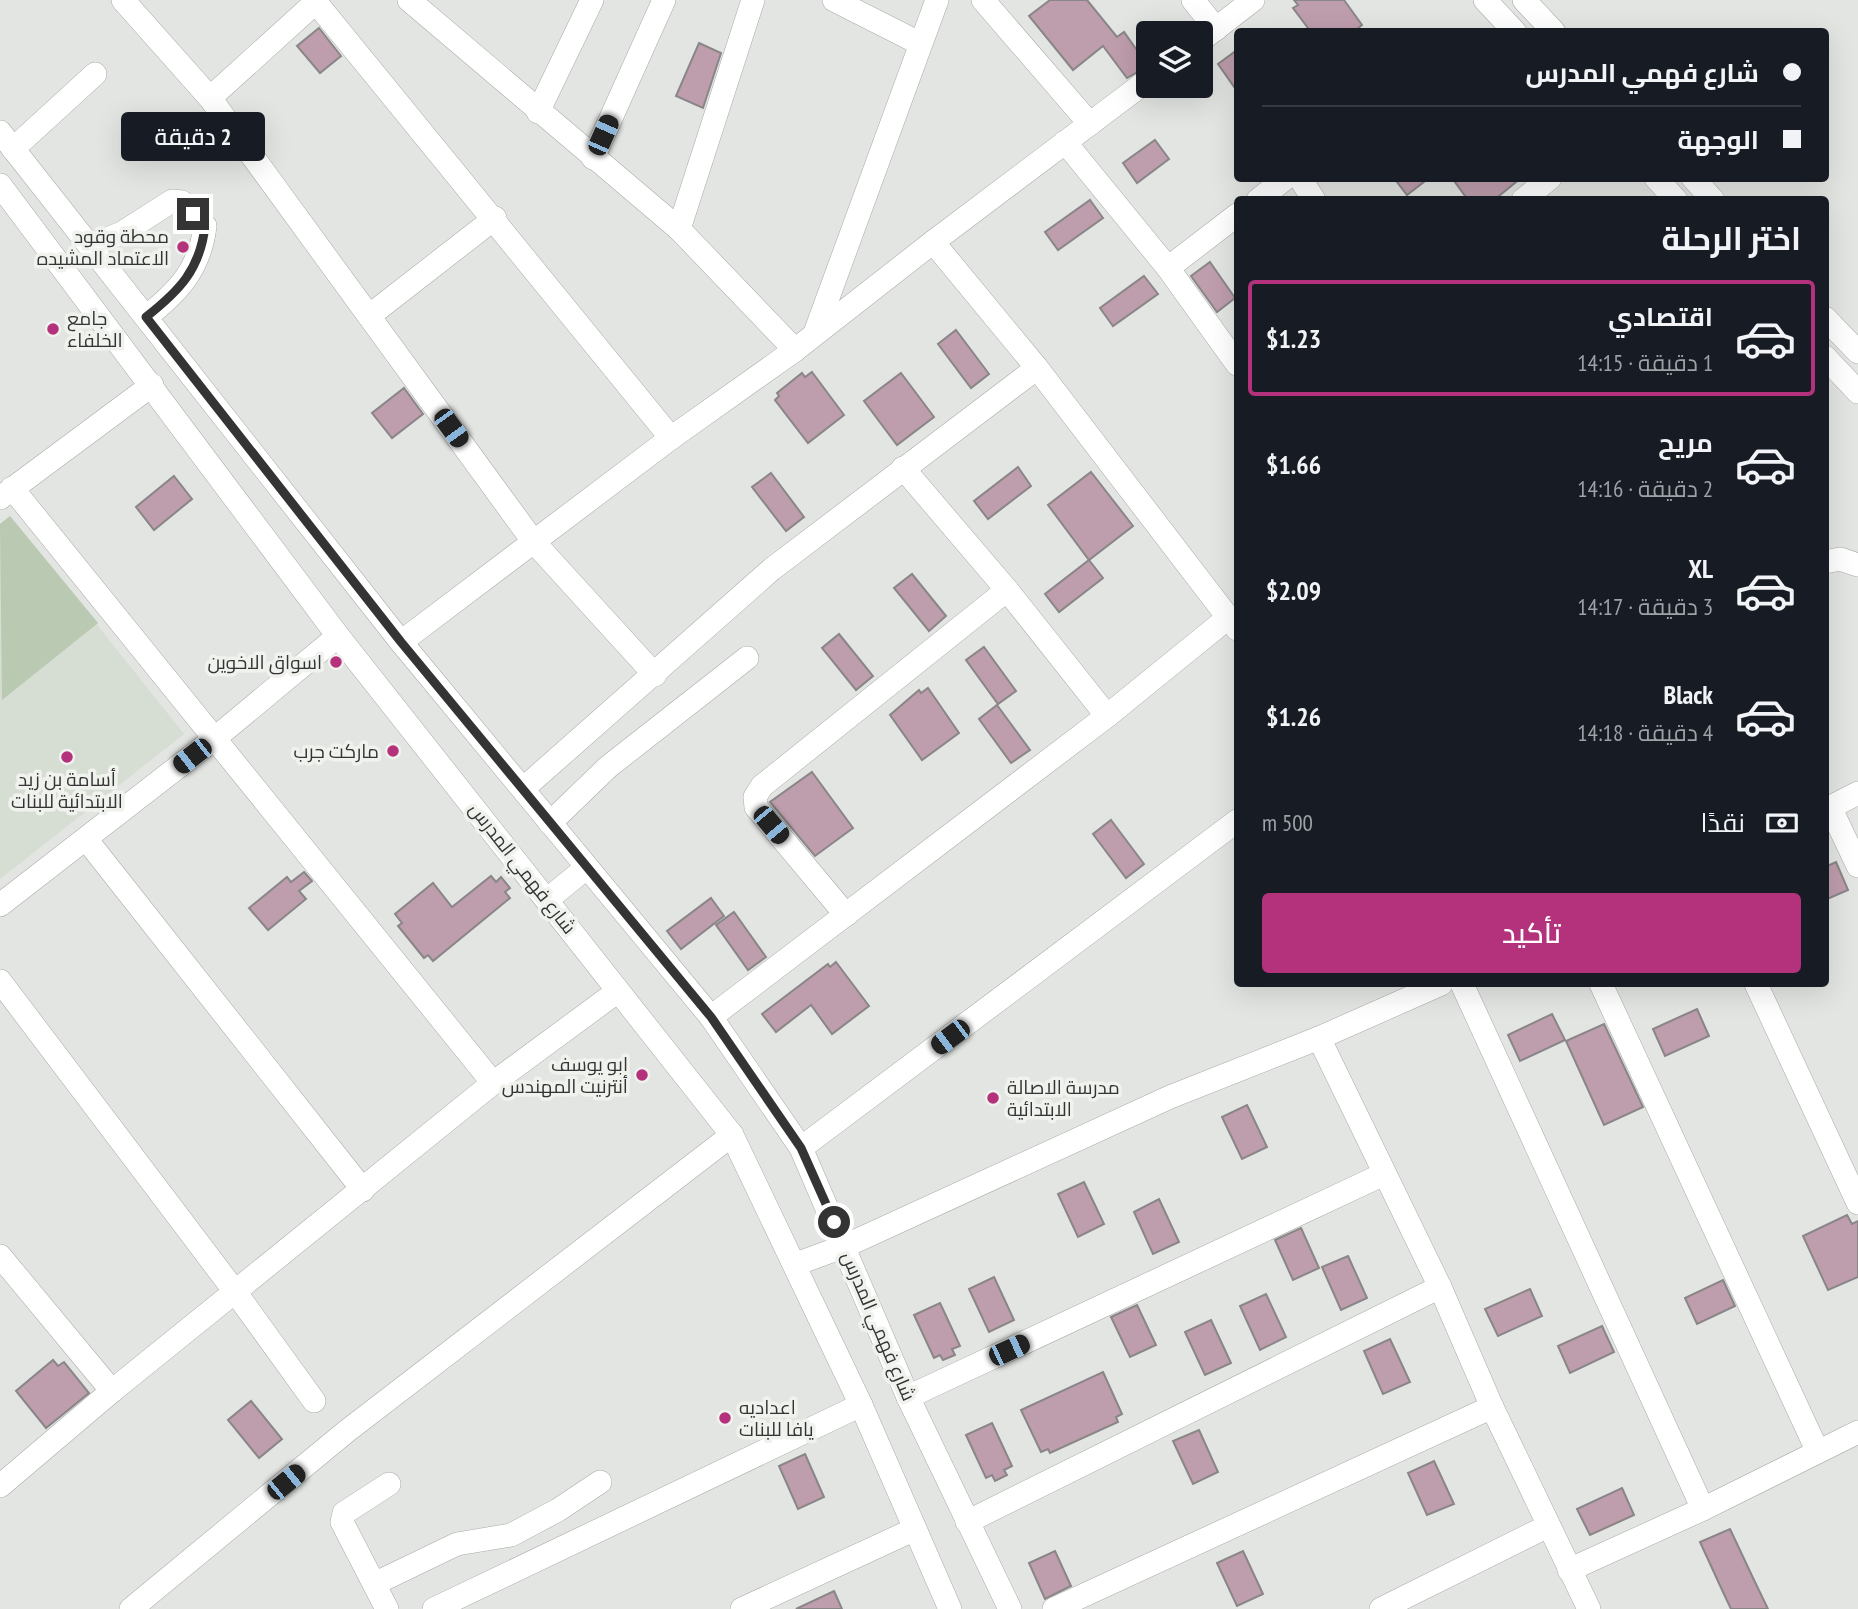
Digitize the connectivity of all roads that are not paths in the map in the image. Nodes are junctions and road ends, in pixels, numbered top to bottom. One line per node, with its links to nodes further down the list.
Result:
1 (123, 0): 21 (street)
2 (409, 0): 22 (street)
3 (592, 0): 22 (street)
4 (664, 0): 26 (street)
5 (753, 0): 38 (street)
6 (834, 0): 18 (street)
7 (937, 0): 18 (street)
8 (983, 0): 23 (street)
9 (1193, 0): 14 (street)
10 (1253, 0): 17 (street)
11 (1485, 0): 15 (street)
12 (1524, 0): 16 (street)
13 (315, 1): 21 (street); 37 (street)
14 (1202, 21)
15 (1501, 27)
16 (1550, 28)
17 (1213, 31)
18 (919, 44): 45 (street)
19 (95, 74): 24 (street)
20 (1136, 89): 23 (street)
21 (210, 98): 42 (street)
22 (538, 112): 26 (street)
23 (1090, 124): 25 (street)
24 (7, 141): 40 (street, شارع فهمي المدرس)
25 (1065, 142): 39 (street); 41 (street)
26 (593, 158): 38 (street)
27 (1281, 182): 32 (street)
28 (1545, 182): 33 (street)
29 (1660, 182): 34 (street)
30 (1697, 182): 35 (street)
31 (0, 185): 51 (street, شارع فهمي المدرس)
32 (1263, 196)
33 (1528, 196)
34 (1672, 196)
35 (1709, 196)
36 (1234, 217): 41 (street)
37 (495, 218): 42 (street); 53 (street)
38 (679, 229): 46 (street)
39 (933, 242): 45 (street); 50 (street)
40 (90, 246): 43 (street, شارع فهمي المدرس); 43 (street)
41 (1168, 268): 48 (street)
42 (369, 316): 56 (street)
43 (146, 317): 62 (street, شارع فهمي المدرس)
44 (1829, 322): 47 (street)
45 (815, 333): 46 (street)
46 (795, 350): 53 (street)
47 (1858, 352)
48 (1234, 360)
49 (1829, 366): 52 (street)
50 (1037, 369): 54 (street); 60 (street)
51 (152, 385): 55 (street); 61 (street, شارع فهمي المدرس)
52 (1858, 392)
53 (671, 438): 56 (street)
54 (903, 468): 59 (street); 64 (street)
55 (6, 493): 66 (street)
56 (533, 541): 62 (street); 64 (street)
57 (1829, 561): 58 (street)
58 (1858, 565)
59 (1007, 590): 65 (street); 78 (street)
60 (1233, 623): 65 (street)
61 (338, 636): 66 (street); 76 (street, شارع فهمي المدرس)
62 (401, 642): 67 (street, شارع فهمي المدرس)
63 (747, 658): 71 (street)
64 (655, 675): 67 (street)
65 (1107, 716): 78 (street)
66 (214, 740): 73 (street); 87 (street)
67 (524, 788): 71 (street, شارع فهمي المدرس)
68 (1858, 793): 69 (street)
69 (1829, 808)
70 (1829, 810): 74 (street)
71 (550, 823): 75 (street, شارع فهمي المدرس)
72 (1234, 823): 89 (street)
73 (86, 839): 77 (street); 91 (street)
74 (1858, 866)
75 (586, 868): 76 (street); 85 (street, شارع فهمي المدرس)
76 (548, 899): 84 (street, شارع فهمي المدرس)
77 (0, 905)
78 (846, 915): 85 (street)
79 (0, 981): 97 (street)
80 (1434, 987): 86 (street)
81 (1463, 987): 108 (street)
82 (1602, 987): 104 (street)
83 (1757, 987): 92 (street)
84 (618, 991): 87 (street); 88 (street, شارع فهمي المدرس)
85 (711, 1017): 89 (street, شارع فهمي المدرس)
86 (1319, 1038): 90 (street); 93 (street)
87 (493, 1083): 91 (street)
88 (732, 1135): 95 (street, شارع فهمي المدرس); 115 (street)
89 (801, 1148): 93 (street, شارع فهمي المدرس)
90 (1384, 1174): 96 (street); 99 (street)
91 (363, 1190): 97 (street)
92 (1858, 1203)
93 (845, 1246): 95 (street); 99 (street, شارع فهمي المدرس)
94 (0, 1256): 98 (street)
95 (796, 1264): 101 (street, شارع فهمي المدرس)
96 (1440, 1287): 102 (street); 109 (street)
97 (236, 1293): 98 (street); 100 (street)
98 (112, 1391): 107 (street)
99 (908, 1397): 109 (street, شارع فهمي المدرس)
100 (314, 1401)
101 (861, 1405): 111 (street, شارع فهمي المدرس); 117 (street)
102 (1492, 1407): 110 (street); 121 (street)
103 (1858, 1432): 104 (street)
104 (1817, 1450): 108 (street)
105 (600, 1482): 113 (street)
106 (389, 1484): 113 (street)
107 (0, 1486)
108 (1703, 1509): 112 (street)
109 (967, 1522): 120 (street, شارع فهمي المدرس)
110 (1548, 1526): 112 (street); 114 (street)
111 (915, 1529): 118 (street); 119 (street, شارع فهمي المدرس)
112 (1569, 1570): 123 (street)
113 (374, 1584): 116 (street)
114 (1425, 1600): 122 (street)
115 (131, 1609)
116 (387, 1609)
117 (435, 1609)
118 (743, 1609)
119 (950, 1609)
120 (1010, 1609)
121 (1054, 1609)
122 (1381, 1609)
123 (1589, 1609)

